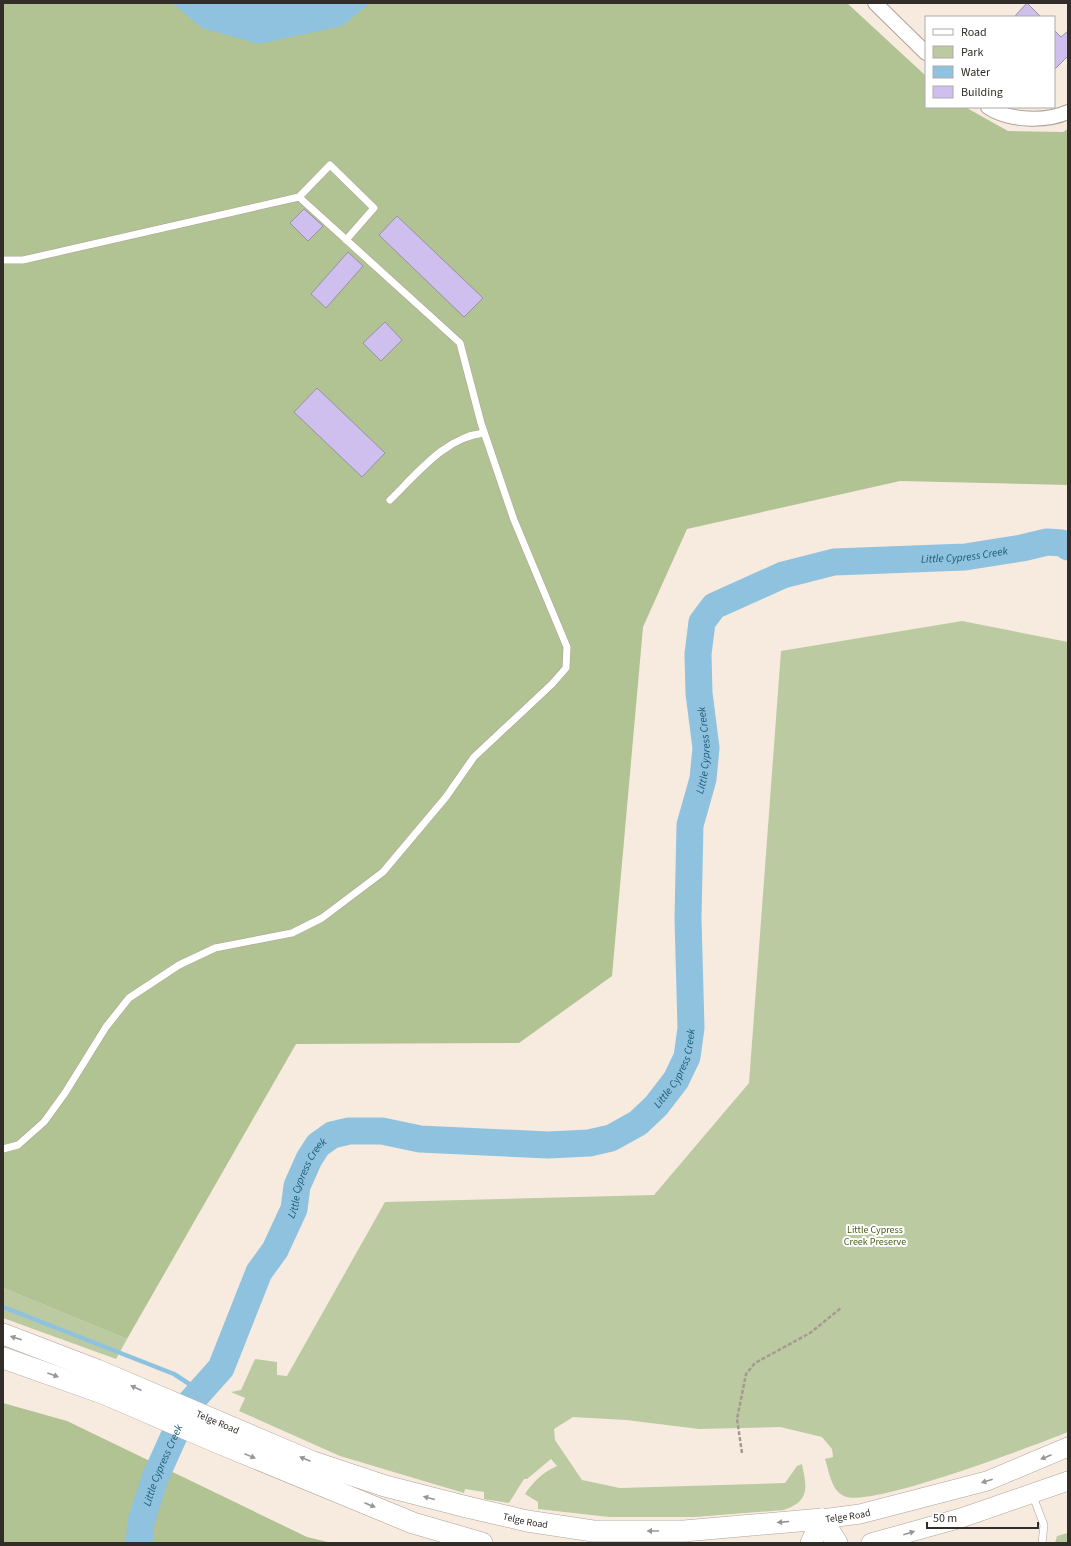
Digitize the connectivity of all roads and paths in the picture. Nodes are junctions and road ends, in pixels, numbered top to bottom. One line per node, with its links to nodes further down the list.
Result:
1 (876, 3): 2 (street)
2 (925, 53)
3 (989, 108): 4 (street)
4 (1068, 112)
5 (299, 197): 6 (lane); 6 (lane); 7 (lane)
6 (346, 240): 8 (lane)
7 (3, 260)
8 (484, 433): 9 (lane); 10 (lane)
9 (390, 500)
10 (3, 1149)
11 (841, 1308): 17 (path)
12 (3, 1334): 14 (main road, Telge Road, one-way to 12)
13 (3, 1358): 14 (main road, Telge Road, one-way to 14)
14 (168, 1412): 15 (main road, Telge Road)
15 (218, 1432): 20 (main road, Telge Road, one-way to 15); 21 (main road, Telge Road, one-way to 21)
16 (1068, 1447): 20 (main road, Telge Road, one-way to 20)
17 (742, 1453)
18 (1068, 1481): 19 (main road)
19 (1032, 1494): 24 (main road, one-way to 19); 25 (lane)
20 (822, 1519): 22 (main road); 23 (main road)
21 (474, 1541)
22 (811, 1543)
23 (837, 1543)
24 (871, 1543)
25 (1042, 1543)

